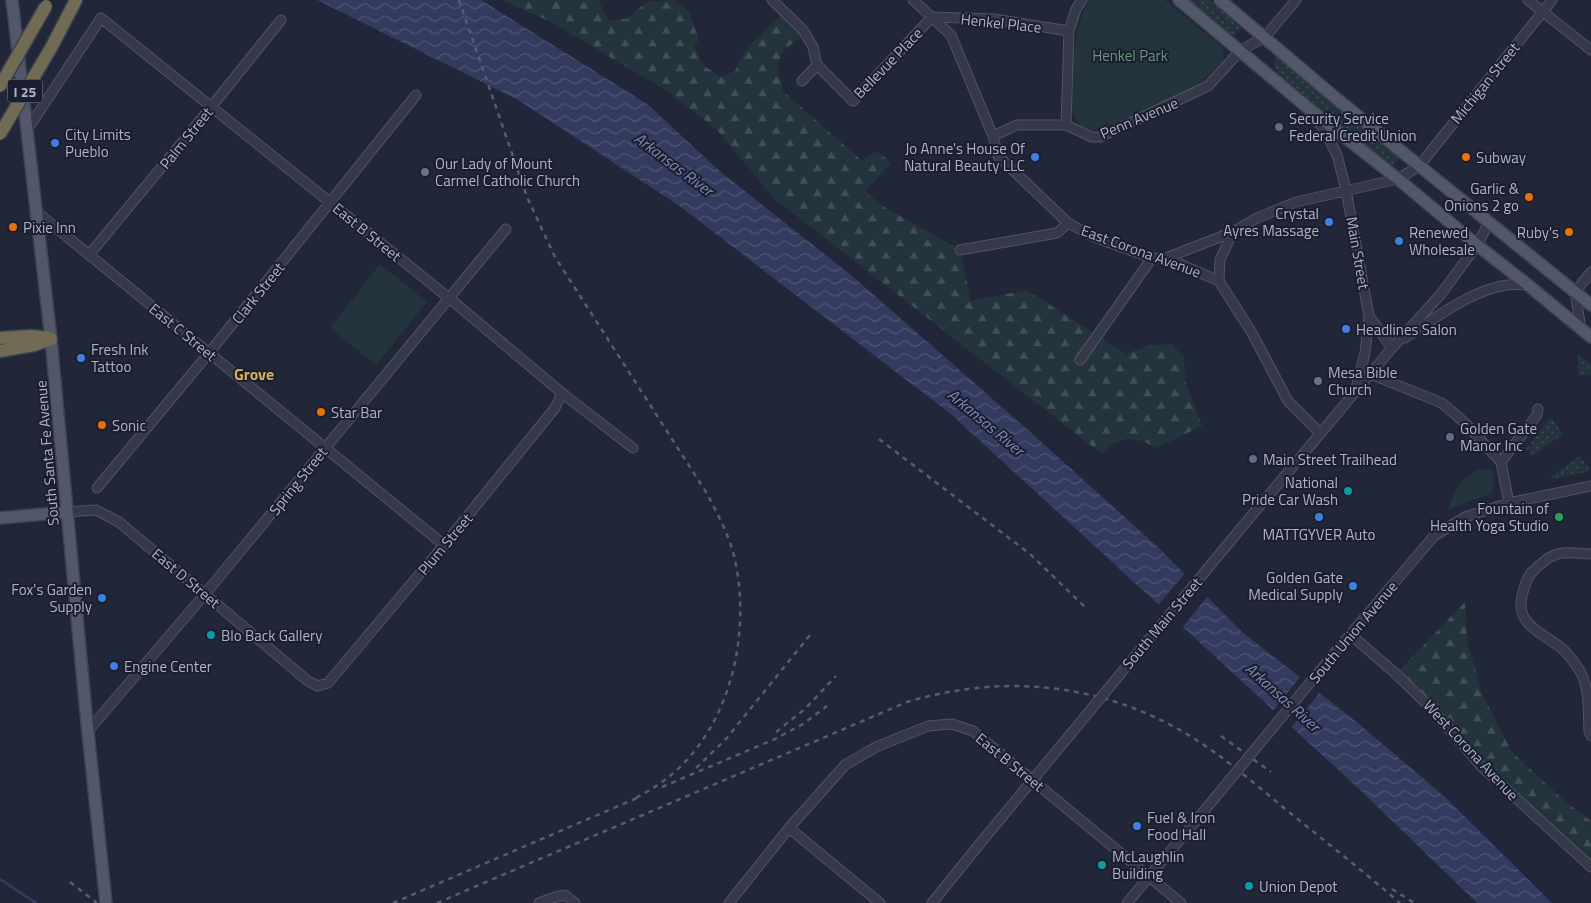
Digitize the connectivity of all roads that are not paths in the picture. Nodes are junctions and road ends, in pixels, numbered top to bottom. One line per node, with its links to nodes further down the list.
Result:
1 (12, 0): 26 (main road, South Santa Fe Avenue)
2 (76, 0): 27 (highway, I 25, bridge)
3 (913, 0): 13 (street, East Corona Avenue)
4 (1082, 0): 15 (street)
5 (1179, 0): 17 (main road)
6 (1220, 0): 16 (main road)
7 (1296, 0): 16 (street)
8 (1528, 0): 12 (street)
9 (1552, 0): 12 (street, Michigan Street)
10 (776, 2): 19 (street, Bellevue Place)
11 (48, 3): 21 (highway, I 25, bridge)
12 (1542, 11): 18 (street); 29 (street, Michigan Street)
13 (932, 17): 15 (street, Henkel Place); 19 (street, Bellevue Place); 28 (street, East Corona Avenue)
14 (281, 20): 23 (street, Palm Street)
15 (1069, 31): 25 (street)
16 (1265, 37): 17 (street, Penn Avenue); 29 (main road)
17 (1241, 50): 24 (main road); 25 (street, Penn Avenue)
18 (1591, 50)
19 (817, 64): 20 (street)
20 (802, 81)
21 (0, 86)
22 (416, 95): 32 (street, Clark Street)
23 (212, 106): 26 (street, East B Street); 32 (street, East B Street); 40 (street, Palm Street)
24 (1308, 108): 30 (main road); 31 (street, Main Street)
25 (1066, 125): 28 (street, Penn Avenue)
26 (27, 130): 33 (main road, South Santa Fe Avenue)
27 (0, 134)
28 (993, 136): 35 (street, East Corona Avenue)
29 (1419, 166): 30 (street, Michigan Street); 34 (main road)
30 (1398, 179): 31 (street, Michigan Street); 38 (main road)
31 (1346, 190): 37 (street, Michigan Street); 49 (street, Main Street)
32 (330, 203): 47 (street, East B Street); 56 (street, Clark Street)
33 (38, 213): 40 (street, East C Street); 53 (main road, South Santa Fe Avenue)
34 (1489, 223): 38 (street, South Main Street); 46 (main road)
35 (1068, 224): 39 (street); 41 (street, East Corona Avenue)
36 (506, 229): 47 (street, Spring Street)
37 (1233, 232): 42 (street, Michigan Street); 44 (street)
38 (1477, 245): 45 (main road); 54 (street, South Main Street)
39 (960, 250)
40 (89, 255): 56 (street, East C Street)
41 (1152, 258): 42 (street, East Corona Avenue); 57 (street)
42 (1166, 258): 44 (street, East Corona Avenue)
43 (1591, 272): 46 (street)
44 (1219, 281): 62 (street, East Corona Avenue)
45 (1528, 285): 50 (main road); 54 (street, South Main Street)
46 (1575, 292): 48 (main road); 50 (street)
47 (448, 298): 60 (street, East B Street); 63 (street, Spring Street)
48 (1591, 305)
49 (1369, 316): 54 (street, Main Street); 59 (street, Main Street)
50 (1581, 329): 51 (main road)
51 (1591, 337)
52 (0, 338): 53 (highway)
53 (52, 339): 55 (highway); 69 (main road, South Santa Fe Avenue)
54 (1393, 347): 58 (street, South Main Street)
55 (0, 351)
56 (209, 353): 63 (street, East C Street); 67 (street, Clark Street)
57 (1080, 360)
58 (1370, 374): 59 (street, South Main Street); 65 (street)
59 (1355, 392): 62 (street, South Main Street)
60 (562, 393): 64 (street, East B Street); 71 (street, Plum Street)
61 (1538, 409): 65 (street)
62 (1320, 433): 86 (street, South Main Street, bridge)
63 (325, 448): 71 (street, East C Street); 73 (street, Spring Street)
64 (633, 448)
65 (1501, 462): 68 (street)
66 (1591, 486): 68 (street, South Union Avenue)
67 (97, 488)
68 (1510, 503): 74 (street, South Union Avenue)
69 (67, 512): 70 (main road); 73 (street, East D Street); 76 (main road, South Santa Fe Avenue)
70 (0, 518)
71 (444, 545): 75 (street, Plum Street)
72 (1591, 554): 77 (street)
73 (205, 594): 75 (street, East D Street); 76 (street, Spring Street)
74 (1350, 634): 79 (street, West Corona Avenue); 80 (street, South Union Avenue, bridge)
75 (318, 686)
76 (88, 731): 81 (main road, South Santa Fe Avenue)
77 (1591, 736)
78 (789, 828): 80 (street, East B Street); 84 (street, East B Street); 85 (street)
79 (1591, 866)
80 (1149, 877): 87 (street, South Union Avenue); 88 (street, East B Street)
81 (106, 903)
82 (539, 903): 83 (street)
83 (574, 903)
84 (729, 903)
85 (880, 903)
86 (932, 903)
87 (1127, 903)
88 (1181, 903)

